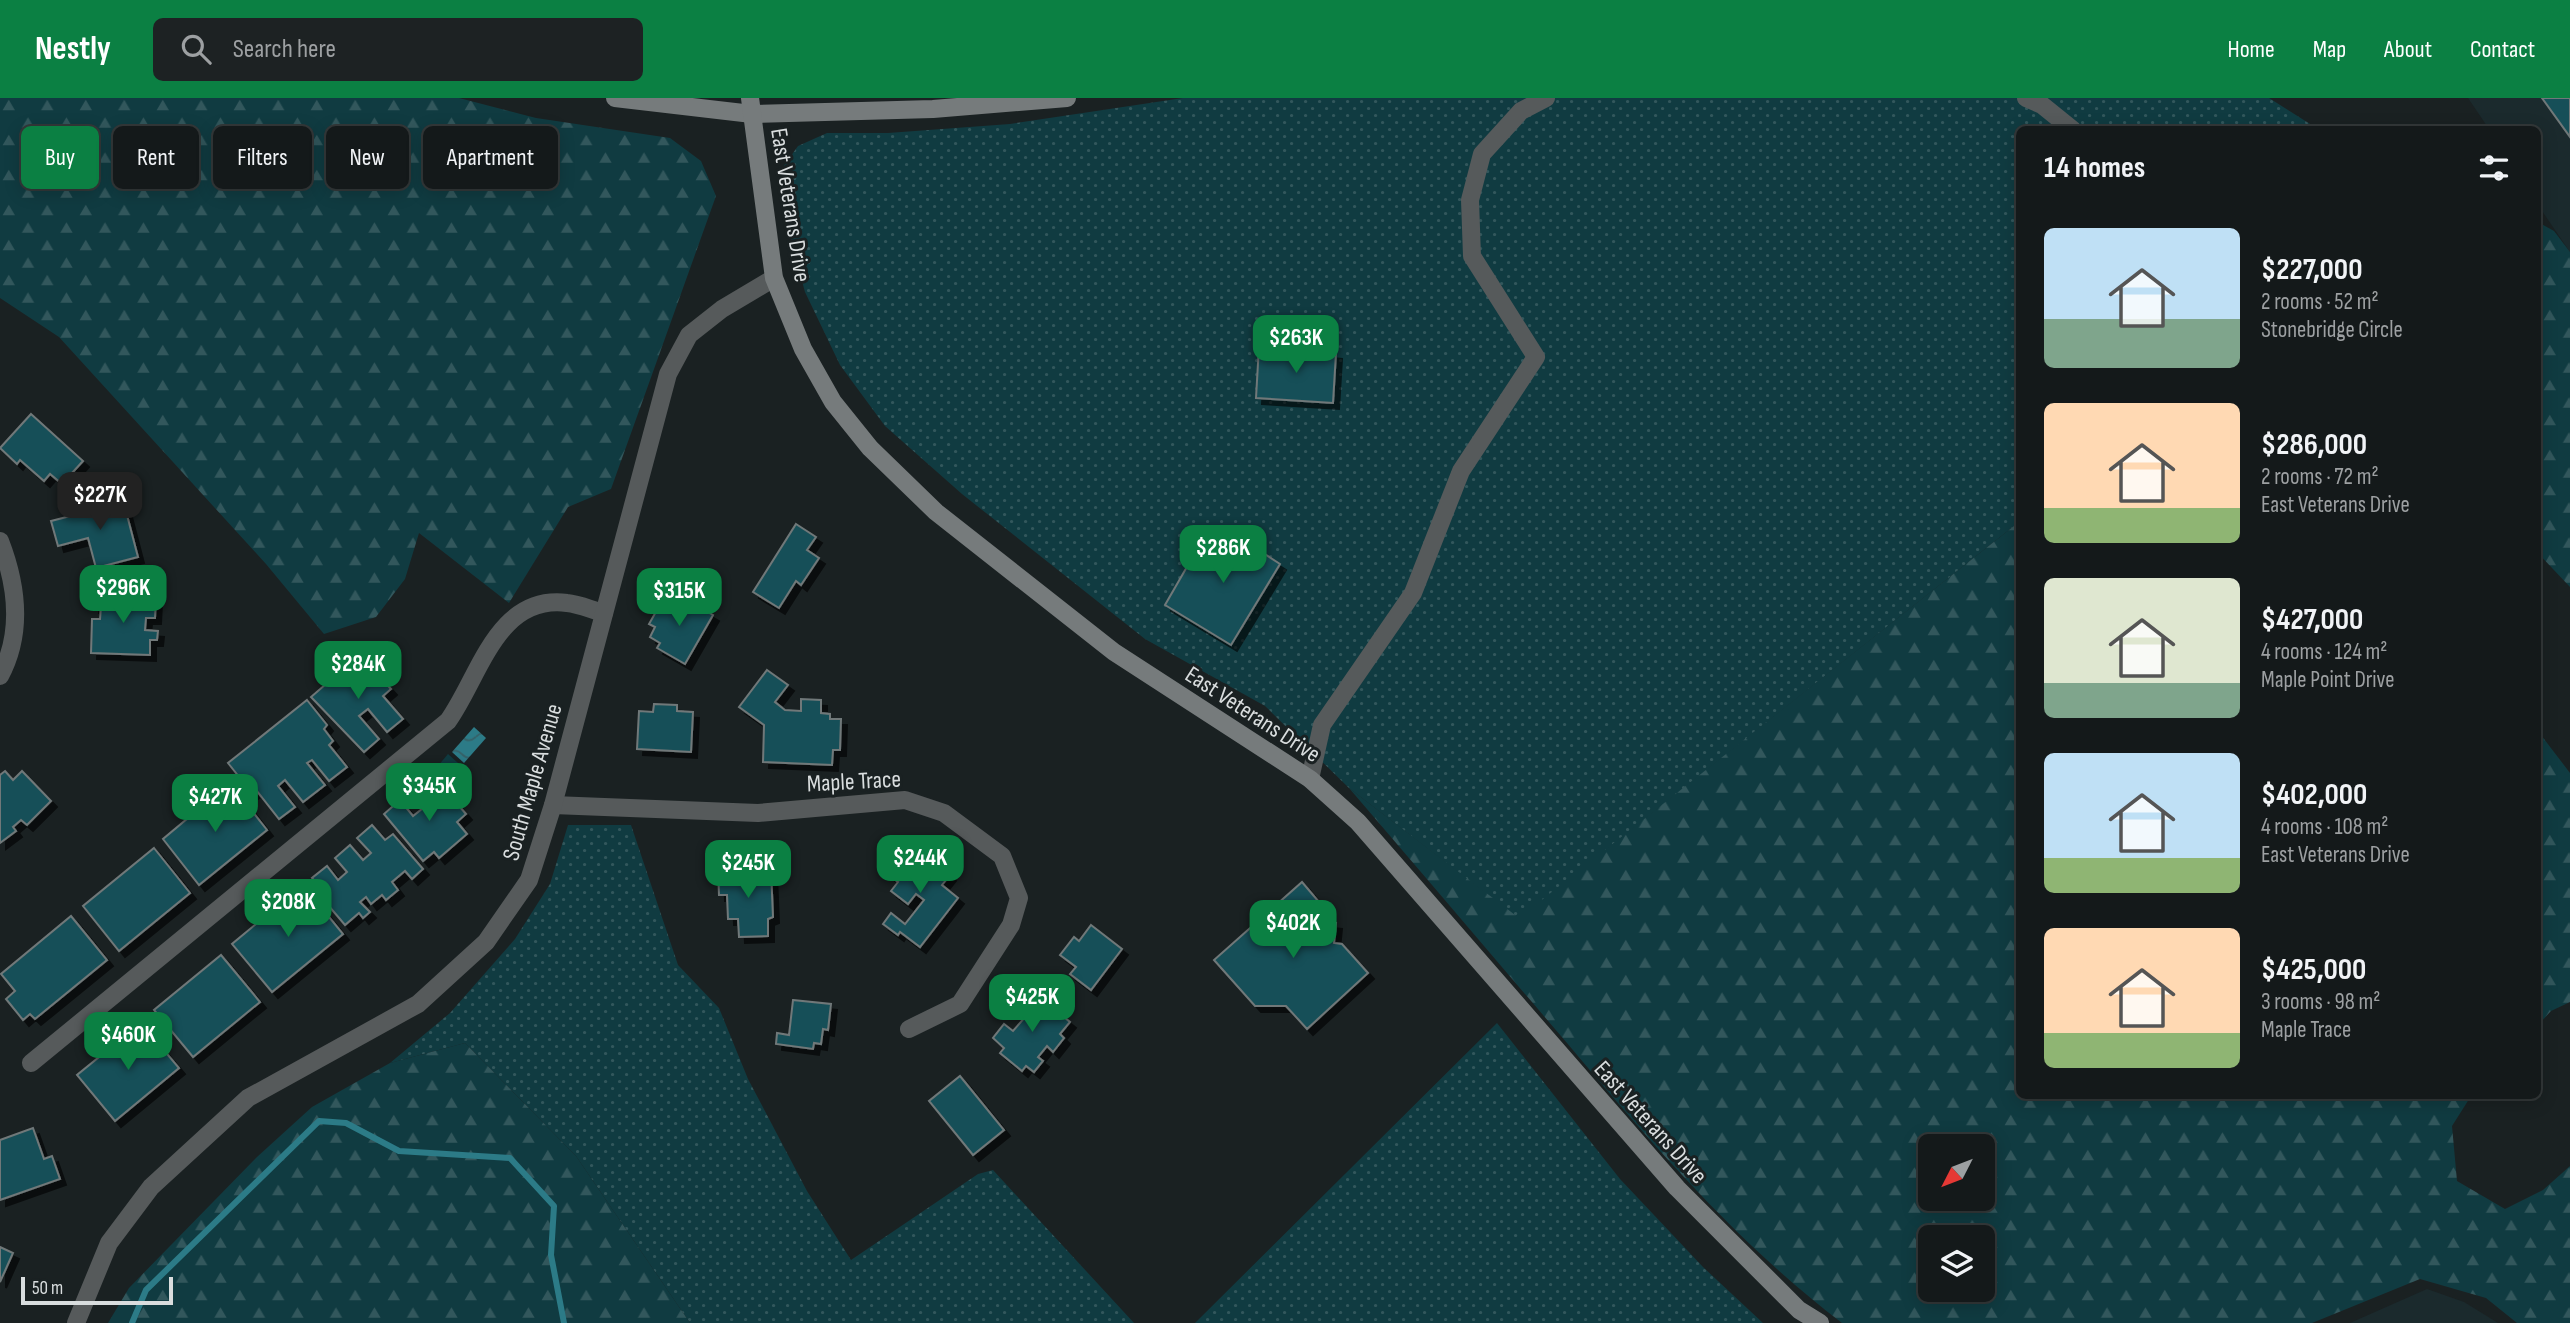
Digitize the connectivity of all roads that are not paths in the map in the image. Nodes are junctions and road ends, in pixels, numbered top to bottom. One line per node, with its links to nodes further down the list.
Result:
1 (615, 98): 5 (street)
2 (1066, 98): 5 (street)
3 (1546, 98): 11 (street)
4 (2026, 98): 6 (street)
5 (751, 106): 7 (street, East Veterans Drive)
6 (2068, 126)
7 (774, 278): 9 (street, South Maple Avenue); 11 (street, East Veterans Drive)
8 (0, 541): 10 (street)
9 (604, 613): 12 (street, South Maple Avenue); 14 (street)
10 (0, 676)
11 (1310, 779): 16 (street, East Veterans Drive)
12 (553, 805): 13 (street, Maple Trace); 15 (street, South Maple Avenue)
13 (909, 1029)
14 (31, 1063)
15 (76, 1323)
16 (1820, 1323)

